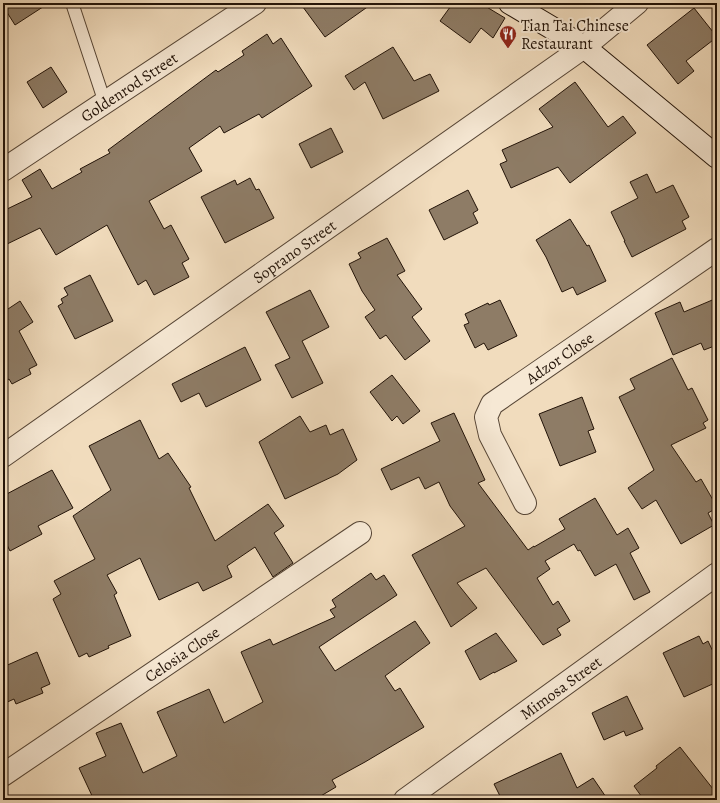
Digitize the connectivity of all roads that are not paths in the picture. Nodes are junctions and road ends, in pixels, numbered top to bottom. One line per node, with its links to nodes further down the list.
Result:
1 (72, 3): 6 (lane)
2 (255, 3): 6 (street, Goldenrod Street)
3 (510, 3): 5 (street)
4 (637, 3): 5 (street, Soprano Street)
5 (584, 47): 7 (street); 10 (street, Soprano Street)
6 (105, 103): 8 (street, Goldenrod Street)
7 (717, 157)
8 (3, 170)
9 (717, 249): 11 (street, Adzor Close)
10 (3, 456)
11 (525, 502)
12 (360, 534): 14 (street, Celosia Close)
13 (717, 574): 15 (street, Mimosa Street)
14 (3, 775)
15 (405, 800)

